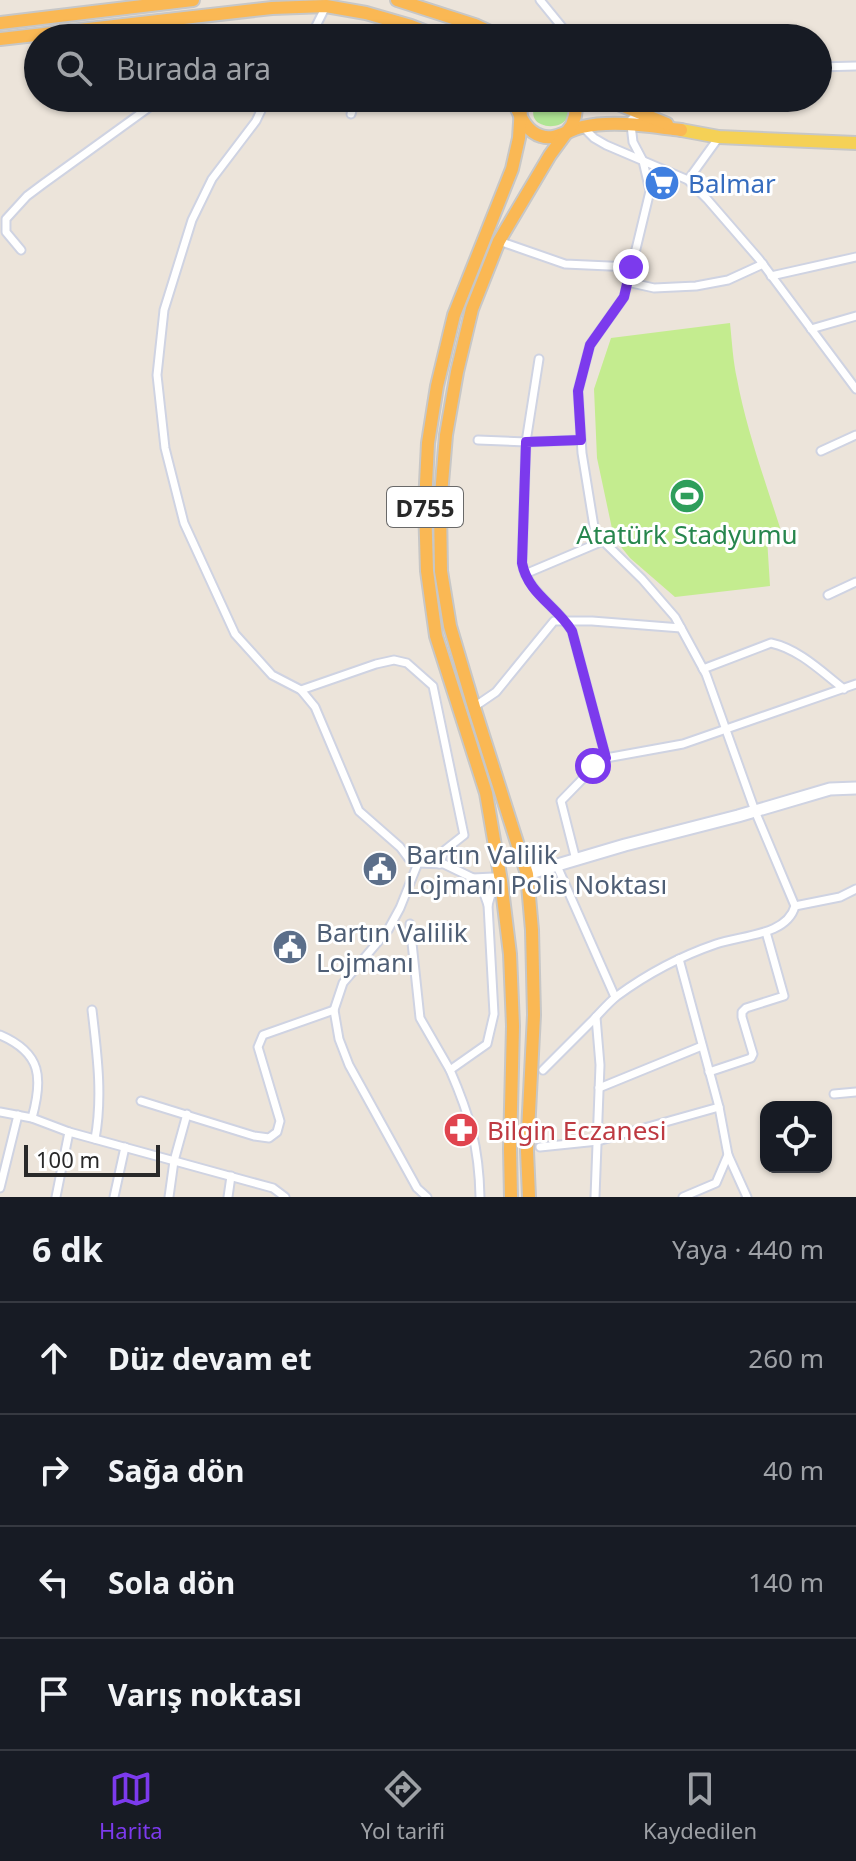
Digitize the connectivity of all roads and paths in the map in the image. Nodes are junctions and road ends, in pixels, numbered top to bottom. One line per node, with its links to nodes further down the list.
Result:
1 (193, 0): 5 (highway)
2 (397, 0): 9 (highway)
3 (540, 0): 10 (street)
4 (326, 6): 6 (highway); 7 (street); 8 (highway)
5 (0, 23)
6 (132, 24)
7 (317, 24)
8 (404, 24)
9 (472, 24)
10 (560, 24)
11 (24, 36): 12 (highway)
12 (0, 39)
13 (856, 66): 14 (street)
14 (832, 67)
15 (143, 112): 32 (street)
16 (260, 112): 56 (street)
17 (519, 112): 21 (highway)
18 (521, 112): 21 (highway)
19 (577, 112): 23 (highway)
20 (629, 112): 22 (highway)
21 (521, 116): 26 (highway); 68 (highway, D755)
22 (644, 120): 24 (highway); 25 (highway)
23 (579, 122): 24 (highway); 26 (highway); 29 (street)
24 (631, 130): 29 (street)
25 (681, 130): 27 (main road)
26 (565, 132): 31 (highway, D755)
27 (719, 137): 28 (main road); 30 (street)
28 (856, 143)
29 (643, 161): 30 (street); 35 (street)
30 (688, 180): 34 (street)
31 (499, 241): 35 (street); 57 (highway, D755)
32 (21, 250)
33 (856, 257): 36 (street)
34 (763, 264): 36 (street); 37 (street)
35 (631, 267): 37 (street)
36 (771, 276): 39 (street)
37 (627, 282): 44 (street)
38 (856, 316): 39 (street)
39 (811, 329): 41 (street)
40 (539, 359): 45 (street)
41 (856, 389)
42 (856, 435): 46 (street)
43 (478, 440): 45 (street)
44 (581, 440): 45 (street); 47 (street)
45 (526, 442): 48 (street)
46 (821, 451)
47 (603, 541): 48 (street); 52 (street)
48 (525, 574): 51 (street)
49 (856, 582): 50 (street)
50 (828, 595)
51 (565, 620): 52 (street); 57 (street); 59 (street)
52 (681, 628): 53 (street)
53 (703, 669): 55 (street); 58 (street)
54 (856, 684): 55 (street)
55 (844, 689): 58 (street)
56 (301, 690): 63 (street); 64 (street)
57 (474, 707): 66 (highway, D755)
58 (725, 729): 59 (street); 61 (street)
59 (606, 758): 62 (street)
60 (856, 788): 61 (main road)
61 (755, 811): 62 (main road); 71 (street)
62 (576, 860): 65 (main road)
63 (418, 863): 64 (street); 77 (street)
64 (439, 864): 67 (street)
65 (557, 866): 66 (main road); 75 (street)
66 (527, 874): 68 (highway); 110 (highway, D755)
67 (473, 878): 68 (street); 70 (street)
68 (501, 881): 70 (street); 109 (highway, D755)
69 (856, 889): 71 (street)
70 (488, 905): 81 (street)
71 (795, 906): 73 (street)
72 (410, 924): 81 (street)
73 (766, 932): 74 (street); 83 (street)
74 (679, 959): 75 (street); 80 (street)
75 (615, 997): 78 (street)
76 (92, 1010): 94 (street)
77 (334, 1010): 90 (street); 107 (street)
78 (596, 1017): 82 (street); 84 (street)
79 (0, 1035): 92 (street)
80 (702, 1046): 83 (street); 84 (street)
81 (450, 1070): 108 (street)
82 (543, 1070)
83 (709, 1072): 88 (street)
84 (599, 1088): 95 (street)
85 (856, 1092): 86 (street)
86 (834, 1094)
87 (141, 1101): 90 (street)
88 (719, 1107): 95 (street); 98 (street)
89 (0, 1112): 91 (street)
90 (187, 1114): 99 (street)
91 (18, 1115): 92 (street); 101 (street)
92 (32, 1118): 93 (street)
93 (69, 1132): 94 (street); 102 (street)
94 (95, 1139): 96 (street)
95 (598, 1141): 97 (street); 111 (street)
96 (125, 1147): 99 (street); 103 (street)
97 (540, 1147)
98 (728, 1155): 112 (street); 113 (street)
99 (174, 1161): 100 (street); 104 (street)
100 (231, 1176): 105 (street); 106 (street)
101 (0, 1188)
102 (56, 1197)
103 (114, 1197)
104 (169, 1197)
105 (228, 1197)
106 (285, 1197)
107 (427, 1197)
108 (480, 1197)
109 (511, 1197)
110 (529, 1197)
111 (595, 1197)
112 (683, 1197)
113 (747, 1197)

